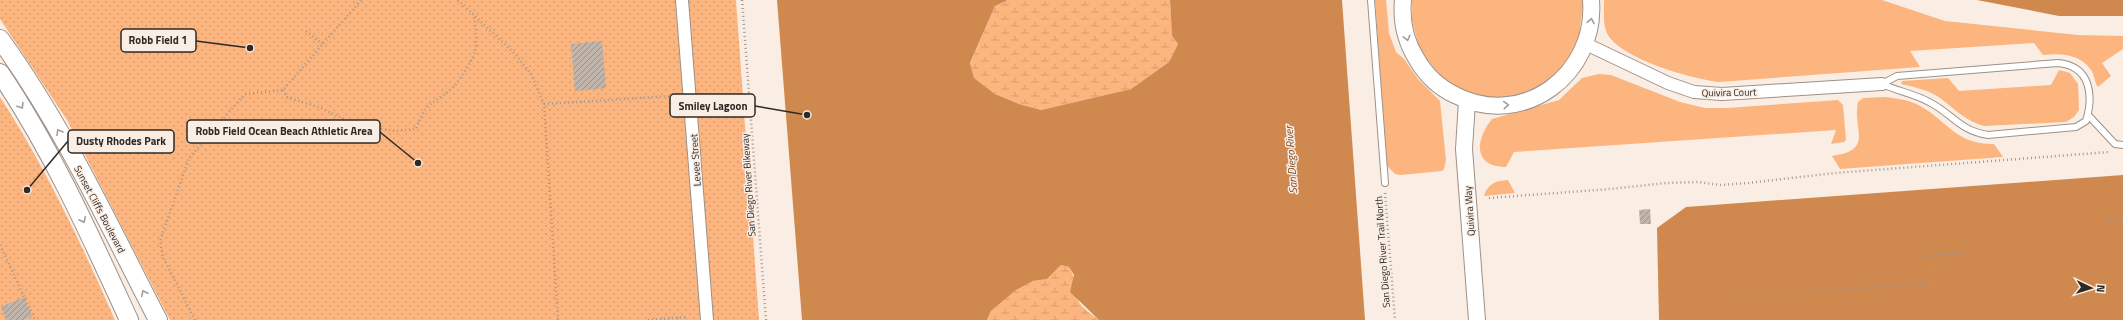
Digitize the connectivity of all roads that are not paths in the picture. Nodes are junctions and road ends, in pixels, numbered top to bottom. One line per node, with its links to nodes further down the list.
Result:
1 (682, 0): 15 (street, Levee Street)
2 (1371, 0): 12 (lane)
3 (1591, 0): 6 (street, one-way to 3)
4 (1401, 5): 9 (street, one-way to 9)
5 (0, 39): 14 (main road, Sunset Cliffs Boulevard, one-way to 5)
6 (1586, 44): 8 (street, Quivira Court); 9 (street, one-way to 6)
7 (0, 73): 13 (main road, Sunset Cliffs Boulevard, one-way to 13)
8 (1882, 84): 10 (lane); 10 (lane)
9 (1467, 101): 16 (street, Quivira Way)
10 (2088, 115): 11 (lane)
11 (2123, 145)
12 (1385, 183)
13 (129, 320)
14 (158, 320)
15 (707, 320)
16 (1477, 320)

